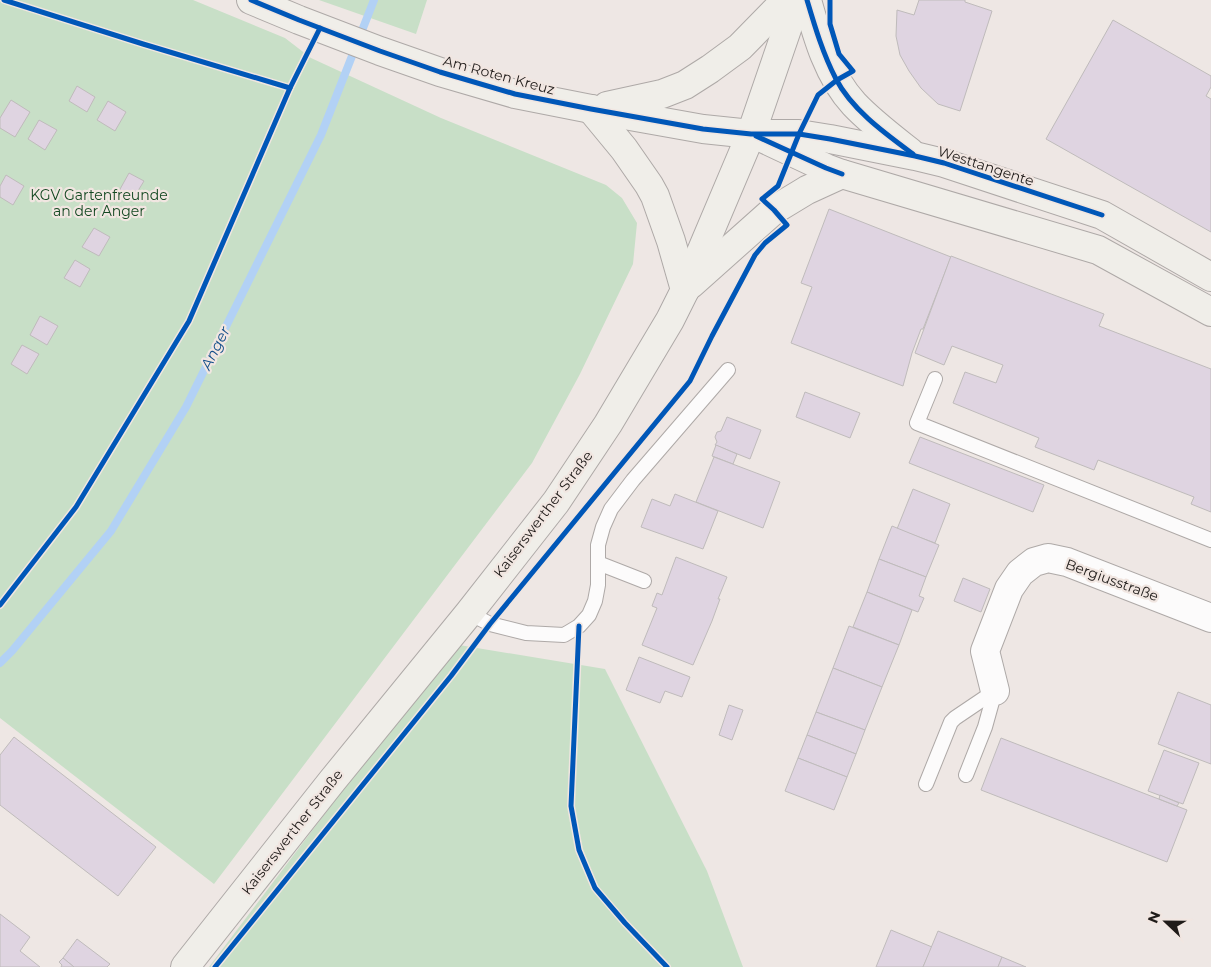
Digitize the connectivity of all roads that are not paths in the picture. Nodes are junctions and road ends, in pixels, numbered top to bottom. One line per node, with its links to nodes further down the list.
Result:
1 (251, 0): 5 (street, Am Roten Kreuz)
2 (786, 0): 5 (street)
3 (797, 0): 6 (street, Kaiserswerther Straße)
4 (807, 0): 7 (street)
5 (591, 110): 6 (street, Am Roten Kreuz); 10 (street)
6 (751, 134): 7 (street, Westtangente); 8 (street); 10 (street, Kaiserswerther Straße)
7 (915, 156): 9 (street, Westtangente)
8 (842, 174): 10 (street); 11 (street)
9 (1211, 276)
10 (685, 290): 17 (street, Kaiserswerther Straße)
11 (1211, 312)
12 (728, 370): 15 (lane)
13 (934, 378): 14 (lane)
14 (1211, 540)
15 (598, 563): 16 (lane); 17 (lane)
16 (644, 581)
17 (469, 612): 22 (street, Kaiserswerther Straße)
18 (1211, 618): 19 (street, Bergiusstraße)
19 (995, 690): 20 (lane); 21 (lane)
20 (966, 775)
21 (926, 784)
22 (185, 967)

